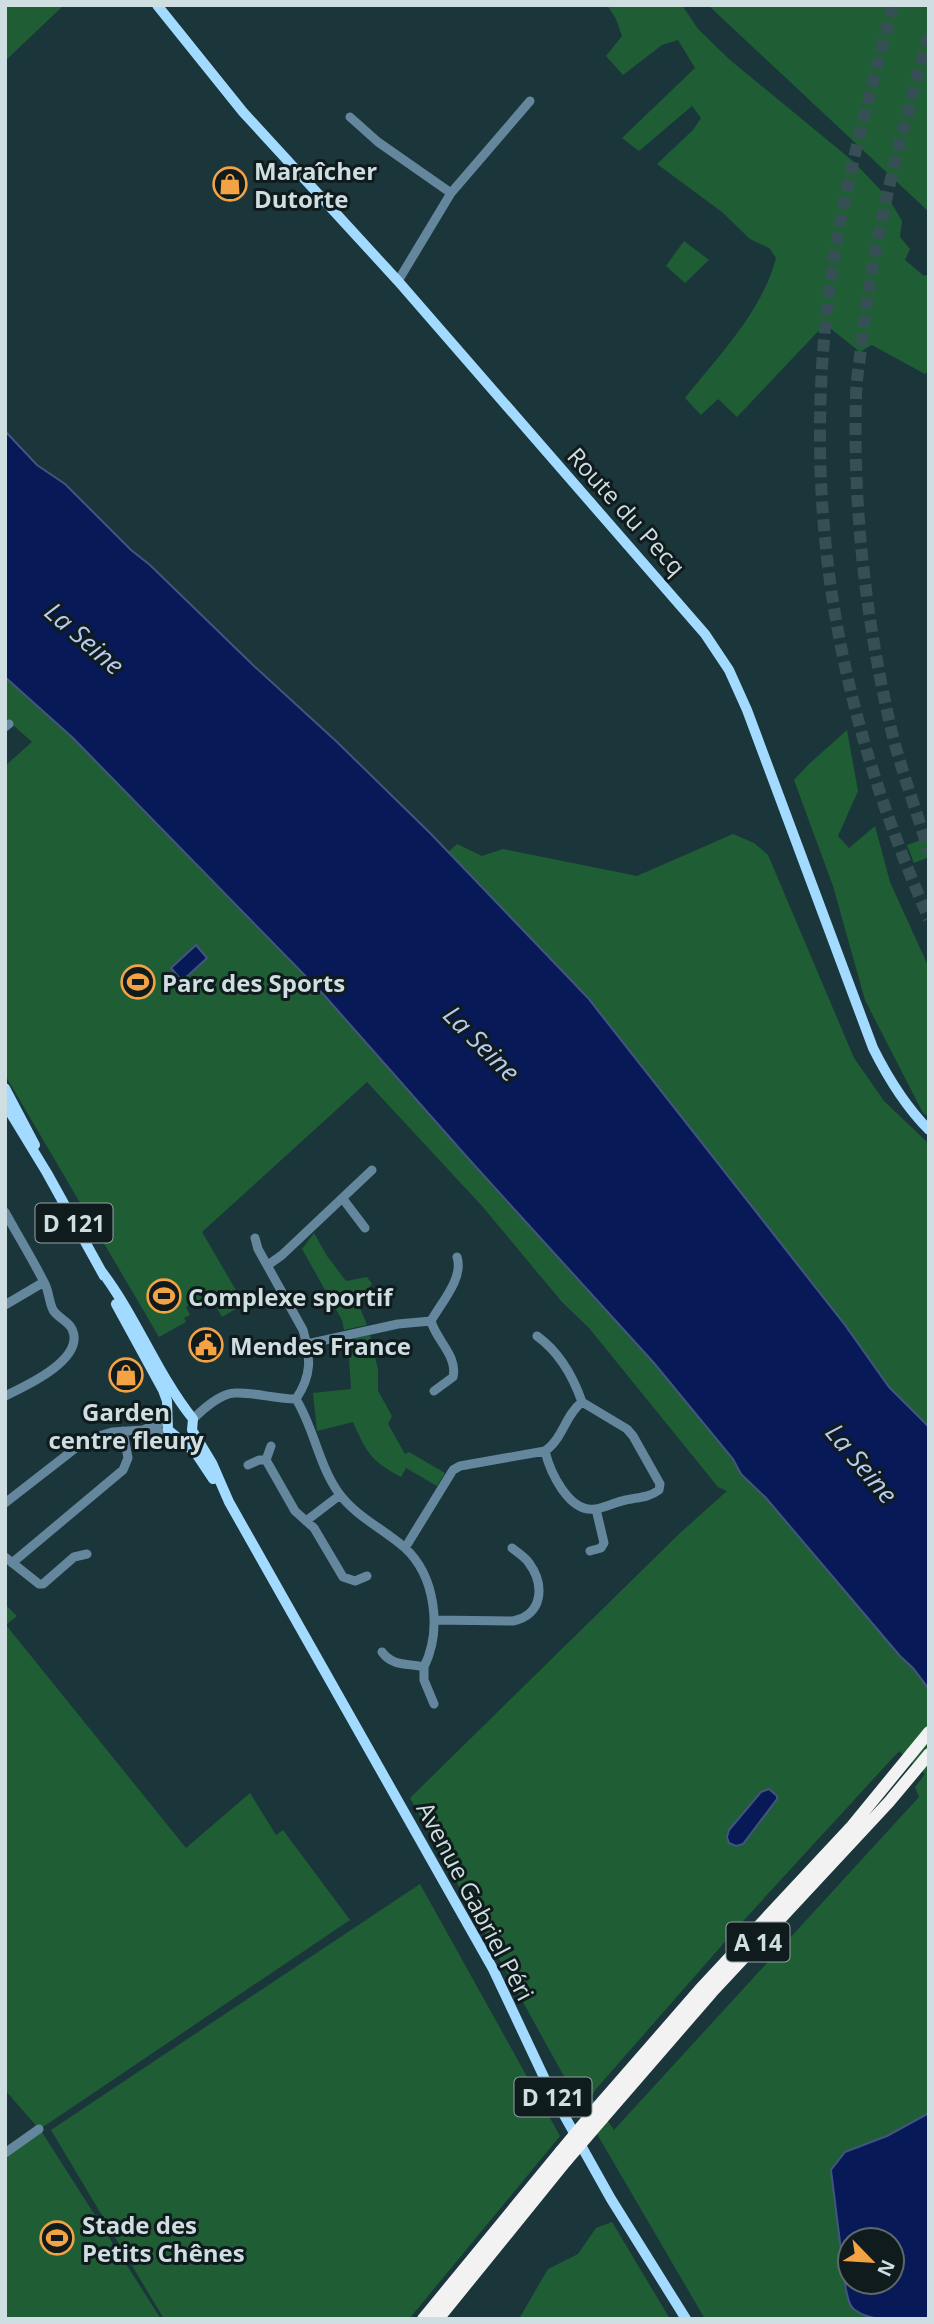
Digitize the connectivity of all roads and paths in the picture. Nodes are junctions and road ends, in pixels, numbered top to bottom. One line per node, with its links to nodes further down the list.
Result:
1 (157, 5): 5 (main road, Route du Pecq)
2 (530, 100): 4 (street)
3 (350, 117): 4 (street)
4 (451, 193): 5 (street)
5 (398, 281): 9 (main road, Route du Pecq)
6 (5, 1088): 8 (main road, Avenue Gabriel Péri / D 121)
7 (5, 1095): 8 (main road)
8 (11, 1106): 17 (main road, Avenue Gabriel Péri / D 121)
9 (929, 1130)
10 (372, 1170): 11 (street)
11 (342, 1199): 13 (street); 16 (street)
12 (5, 1212): 18 (street)
13 (365, 1228)
14 (255, 1238): 16 (street)
15 (457, 1257): 20 (street)
16 (268, 1265): 22 (street)
17 (102, 1272): 27 (main road, Avenue Gabriel Péri / D 121); 28 (main road, Avenue Gabriel Péri / D 121)
18 (44, 1282): 19 (street); 24 (street)
19 (5, 1305)
20 (431, 1321): 22 (street); 23 (street)
21 (537, 1336): 26 (street)
22 (307, 1344): 25 (street)
23 (434, 1391)
24 (5, 1396)
25 (296, 1399): 28 (street); 36 (street)
26 (582, 1402): 33 (street); 39 (street)
27 (168, 1418): 28 (main road); 29 (street); 31 (main road, Avenue Gabriel Péri)
28 (191, 1421): 31 (main road); 37 (main road, Avenue Gabriel Péri / D 121)
29 (143, 1430): 30 (street); 31 (street)
30 (124, 1434): 38 (street); 45 (street)
31 (175, 1435): 37 (main road, Avenue Gabriel Péri / D 121)
32 (271, 1446): 34 (street)
33 (545, 1451): 39 (street); 41 (street)
34 (266, 1460): 35 (street); 40 (street)
35 (248, 1465)
36 (340, 1495): 40 (street); 41 (street)
37 (229, 1502): 59 (main road, Avenue Gabriel Péri / D 121)
38 (5, 1503)
39 (596, 1509): 43 (street)
40 (306, 1521): 46 (street)
41 (405, 1548): 47 (street)
42 (512, 1548): 47 (street)
43 (590, 1551)
44 (87, 1554): 45 (street)
45 (9, 1560)
46 (367, 1576)
47 (435, 1620): 49 (street)
48 (382, 1652): 49 (street)
49 (424, 1667): 50 (street)
50 (433, 1704)
51 (929, 1732): 53 (highway, A 14)
52 (929, 1754): 53 (highway, A 14)
53 (913, 1763): 56 (highway, A 14, bridge)
54 (39, 2129): 55 (street)
55 (5, 2152)
56 (564, 2156): 57 (highway, A 14); 58 (highway, A 14)
57 (423, 2319)
58 (438, 2319)
59 (686, 2319)

